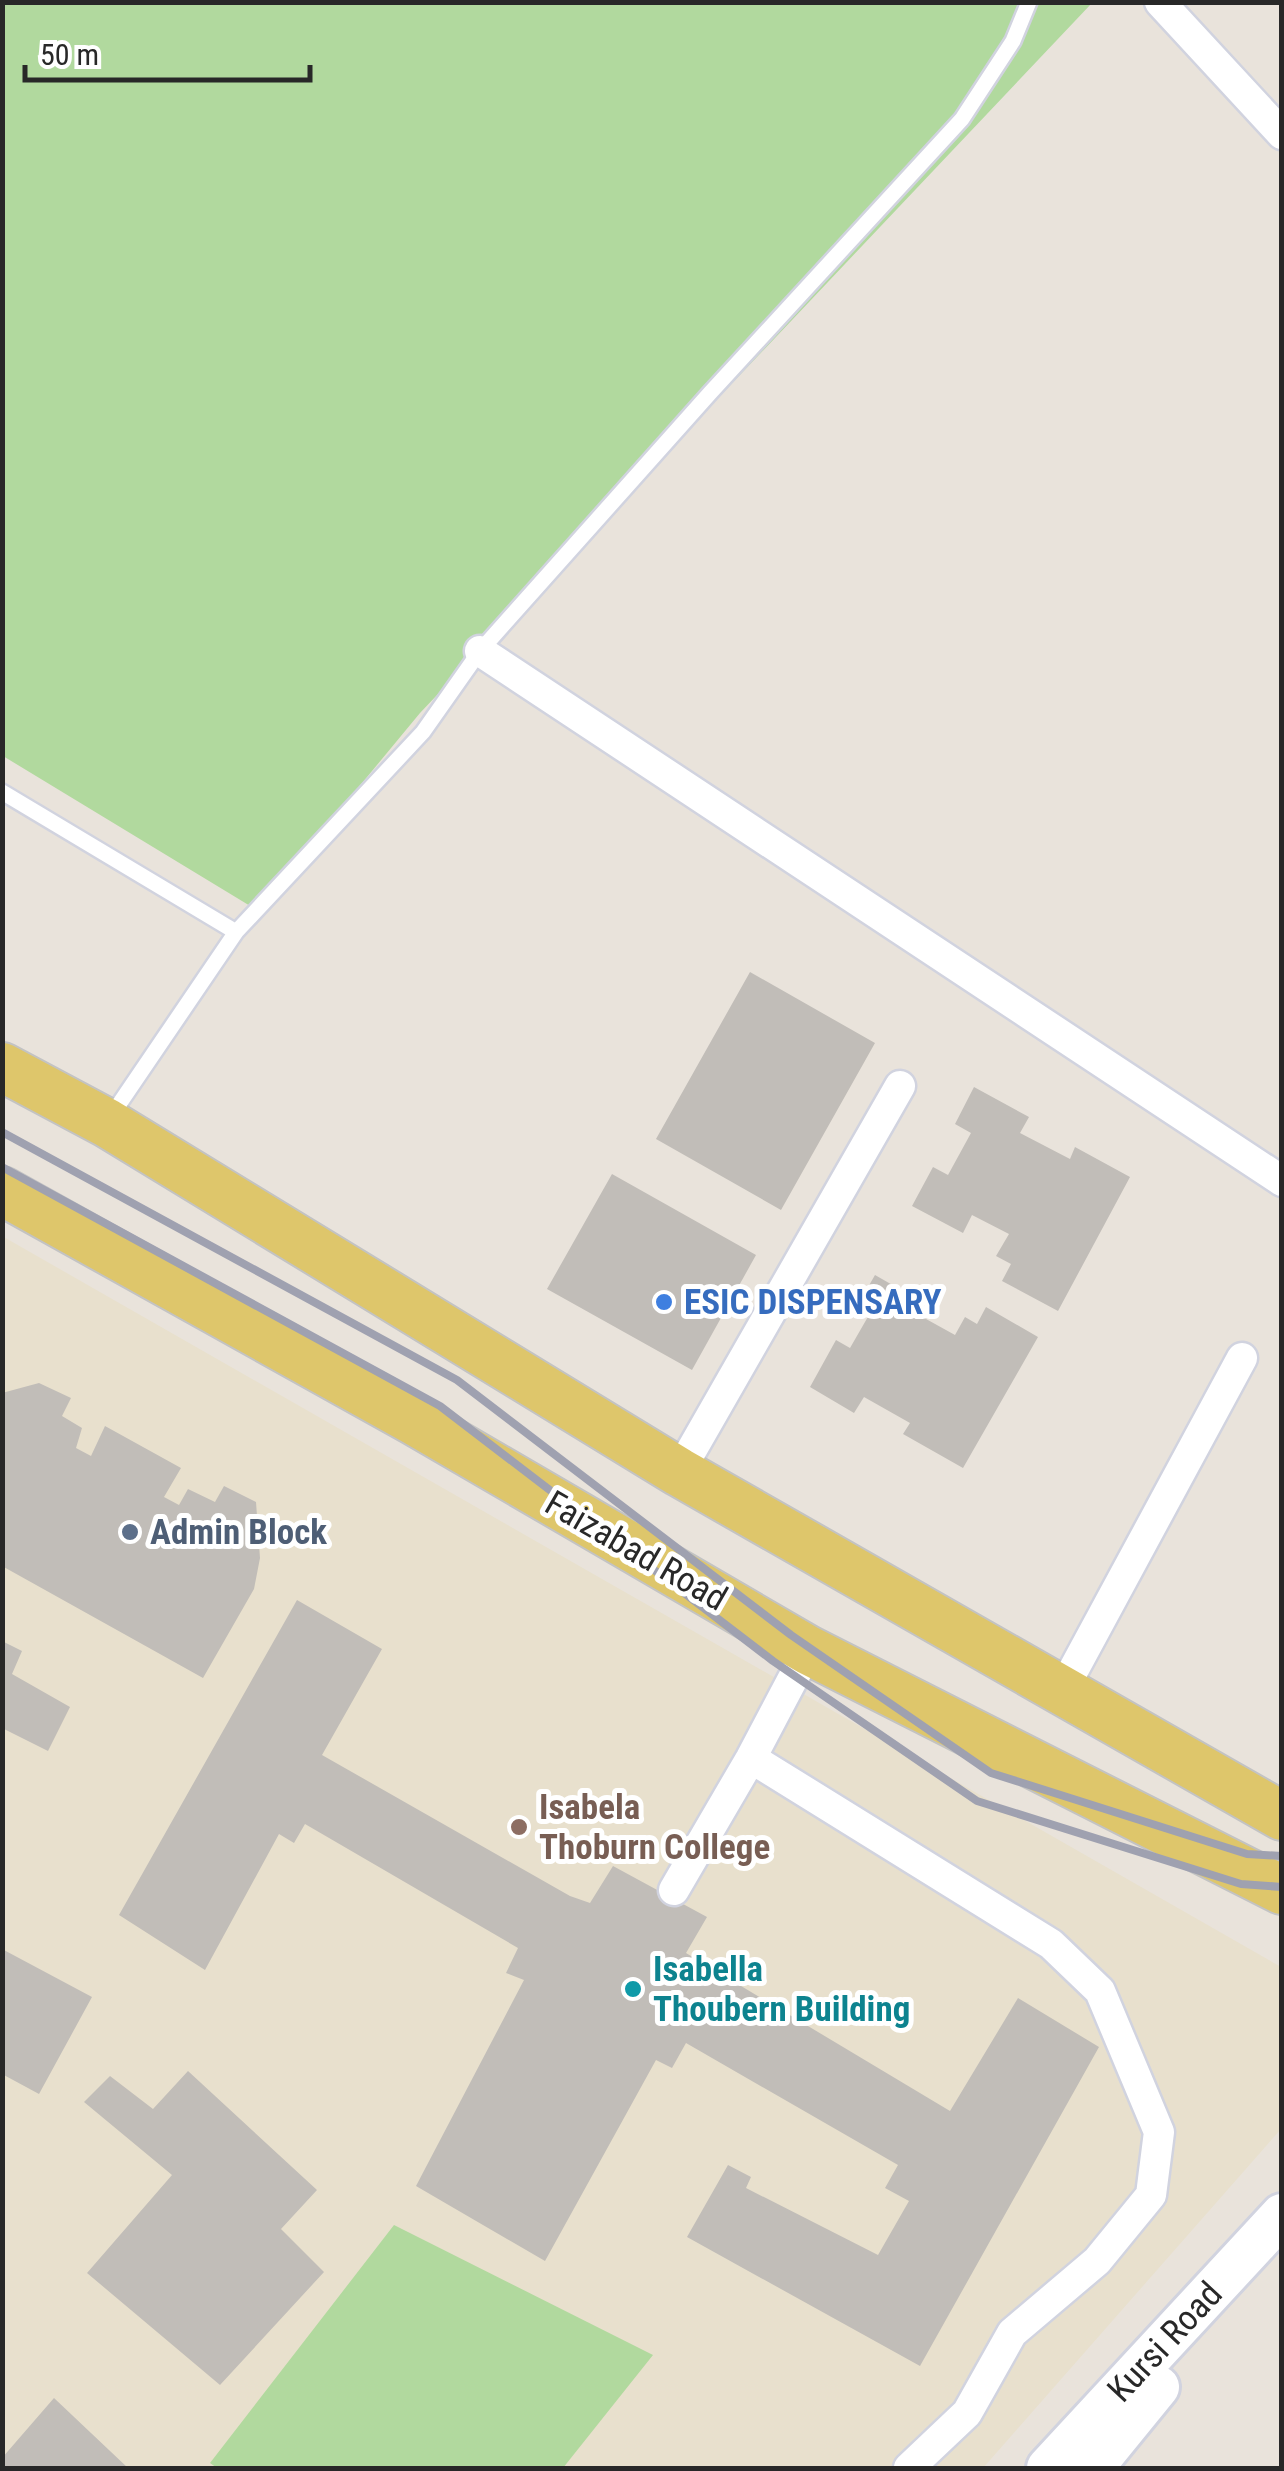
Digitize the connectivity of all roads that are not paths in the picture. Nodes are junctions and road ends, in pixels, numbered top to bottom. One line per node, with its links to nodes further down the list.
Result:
1 (1029, 2): 4 (lane)
2 (1160, 2): 3 (street)
3 (1282, 134)
4 (480, 651): 6 (lane); 10 (street)
5 (2, 792): 6 (lane)
6 (236, 932): 9 (lane)
7 (2, 1067): 9 (main road)
8 (900, 1086): 13 (street)
9 (107, 1122): 13 (main road)
10 (1282, 1181)
11 (2, 1191): 14 (main road, Faizabad Road)
12 (1242, 1358): 15 (street)
13 (679, 1472): 15 (main road)
14 (808, 1650): 16 (street); 19 (main road, Faizabad Road)
15 (1062, 1691): 17 (main road)
16 (752, 1758): 18 (street); 22 (street)
17 (1282, 1816)
18 (674, 1890)
19 (1282, 1890)
20 (1282, 2214): 23 (main road, Kursi Road)
21 (1282, 2236): 24 (main road, Kursi Road)
22 (909, 2468)
23 (1048, 2468)
24 (1092, 2468)

